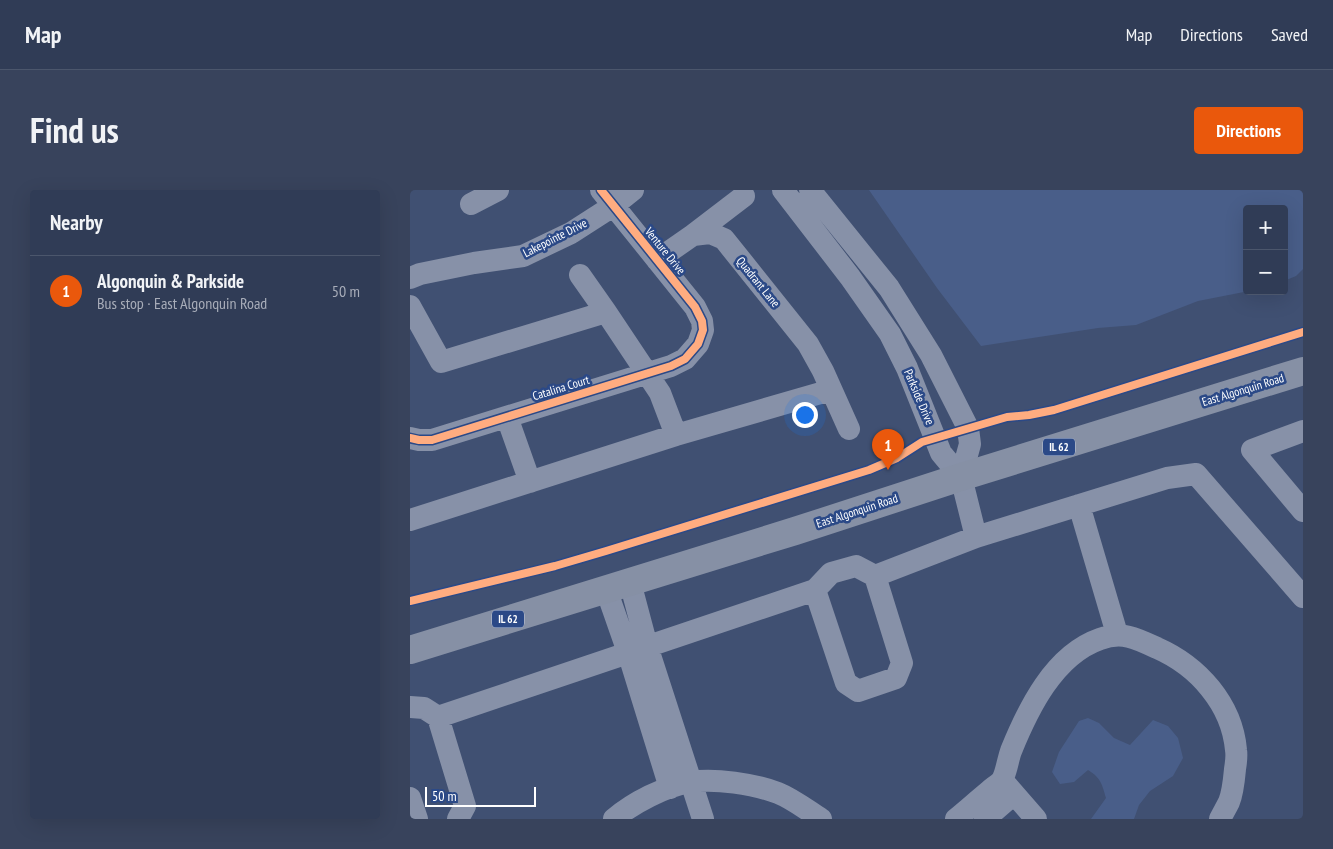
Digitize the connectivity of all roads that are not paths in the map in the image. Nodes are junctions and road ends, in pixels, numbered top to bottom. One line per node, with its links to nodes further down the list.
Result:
1 (498, 190): 7 (street)
2 (633, 190): 6 (street, Lakepointe Drive)
3 (783, 190): 23 (street, Parkside Drive)
4 (810, 190): 23 (street)
5 (744, 196): 8 (street)
6 (607, 198): 9 (street, Venture Drive); 11 (street, Lakepointe Drive)
7 (471, 204)
8 (693, 235): 9 (street); 17 (street, Quadrant Lane)
9 (657, 260): 14 (street, Venture Drive)
10 (580, 275): 13 (street)
11 (410, 278)
12 (410, 306): 13 (street)
13 (606, 312): 16 (street)
14 (702, 330): 16 (street, Catalina Court)
15 (1303, 371): 23 (main road, East Algonquin Road / IL 62)
16 (646, 374): 18 (street, Catalina Court); 21 (street)
17 (831, 390): 19 (street, Quadrant Lane); 21 (street)
18 (507, 417): 22 (street, Catalina Court); 24 (street)
19 (849, 429)
20 (1303, 431): 26 (street)
21 (676, 435): 24 (street)
22 (410, 438)
23 (961, 478): 28 (street); 30 (main road, East Algonquin Road / IL 62)
24 (530, 482): 27 (street)
25 (1079, 506): 28 (street); 32 (street); 33 (street)
26 (1303, 511)
27 (410, 520)
28 (976, 537): 29 (street)
29 (875, 576): 31 (street); 31 (street)
30 (618, 585): 34 (street); 35 (main road, East Algonquin Road / IL 62)
31 (815, 590): 34 (street)
32 (1303, 597)
33 (1117, 634): 39 (street); 49 (street)
34 (638, 649): 37 (street); 38 (street)
35 (410, 650)
36 (410, 707): 37 (street)
37 (438, 717): 42 (street)
38 (680, 785): 43 (street); 44 (street); 45 (street)
39 (1008, 787): 46 (street); 47 (street); 48 (street)
40 (410, 798): 41 (street)
41 (417, 819)
42 (458, 819)
43 (614, 819)
44 (702, 819)
45 (820, 819)
46 (956, 819)
47 (986, 819)
48 (1036, 819)
49 (1220, 819)

